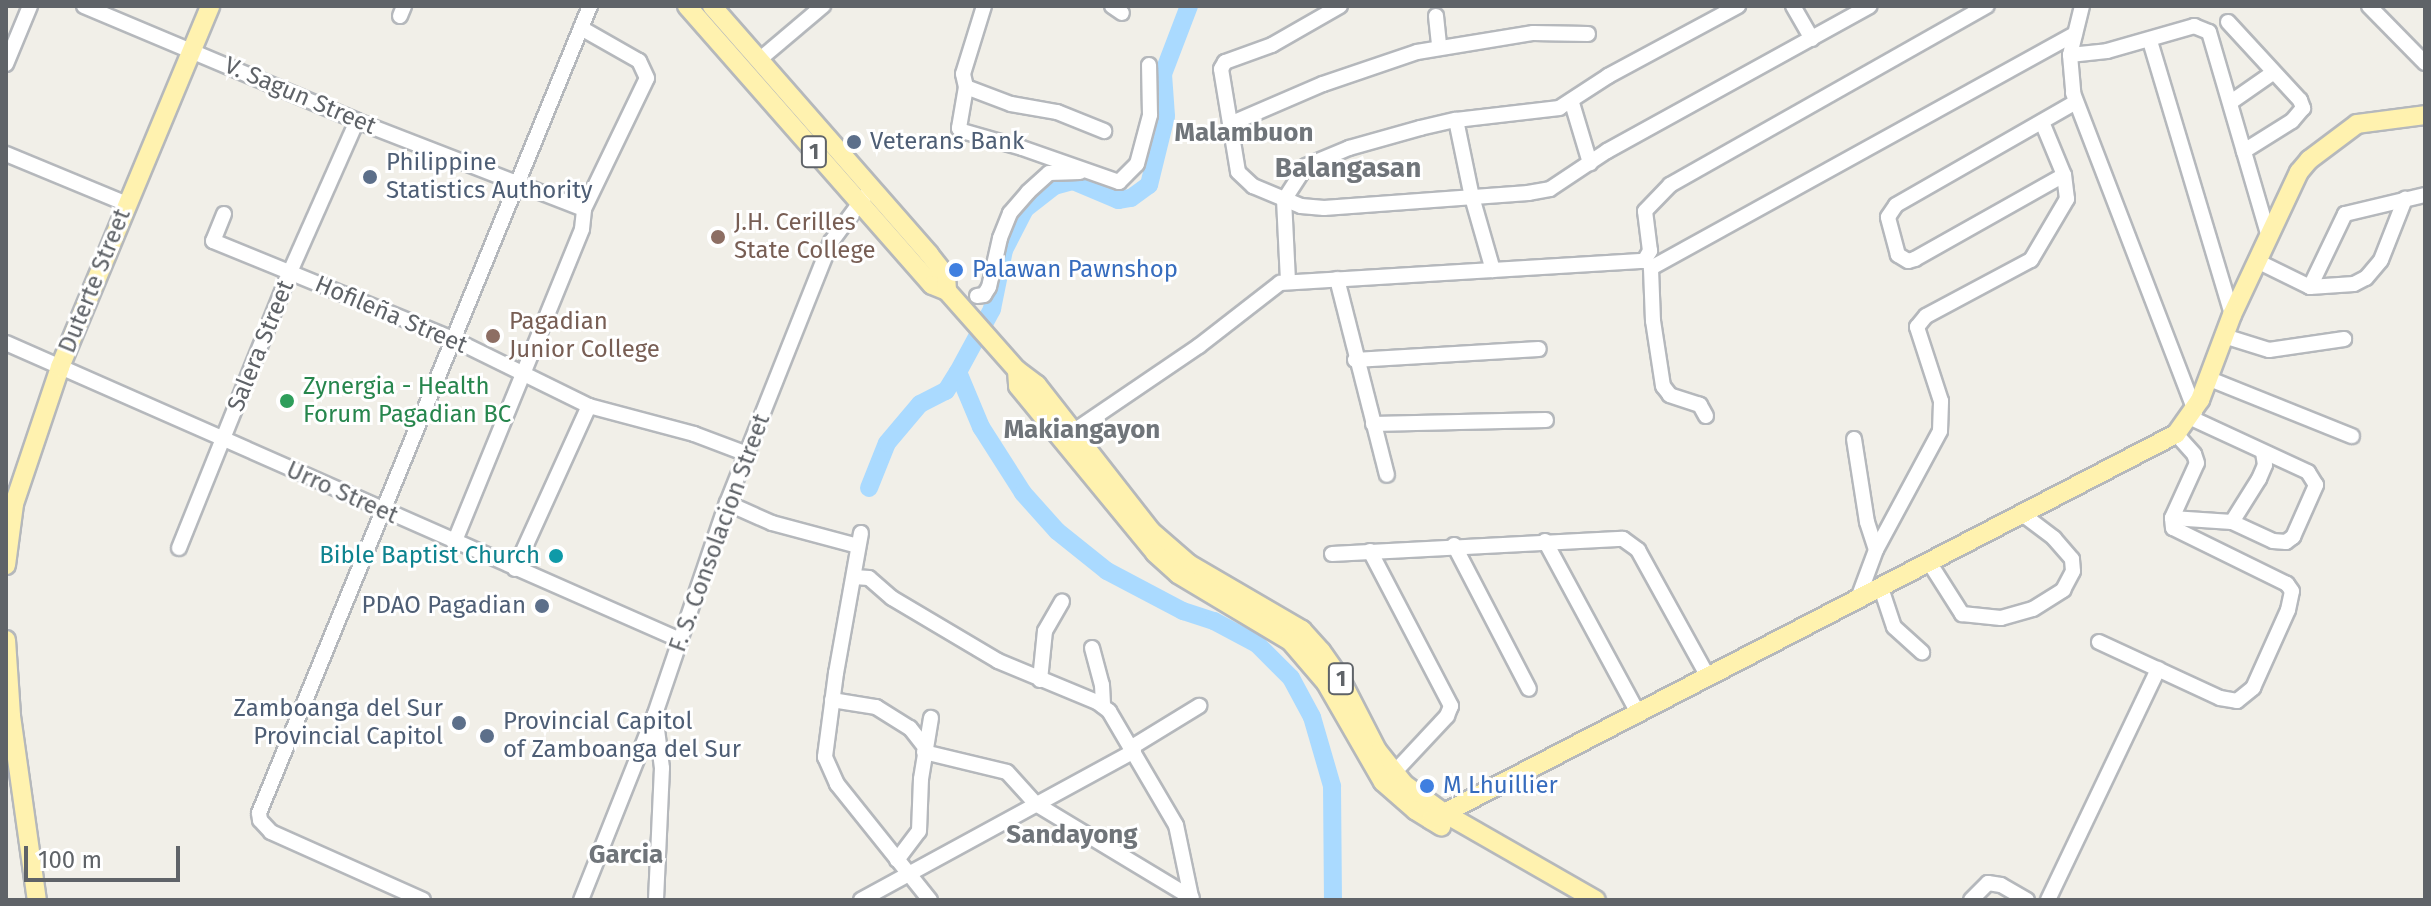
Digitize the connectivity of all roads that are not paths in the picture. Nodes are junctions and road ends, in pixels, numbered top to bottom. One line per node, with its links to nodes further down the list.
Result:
1 (30, 6): 28 (street)
2 (84, 6): 24 (street, V. Sagun Street)
3 (210, 6): 24 (main road, Duterte Street)
4 (590, 6): 18 (street)
5 (687, 6): 52 (main road, 1)
6 (712, 6): 26 (main road, 1)
7 (823, 6): 26 (street)
8 (984, 6): 31 (street)
9 (1340, 6): 39 (street)
10 (1738, 6): 34 (street)
11 (1793, 6): 21 (street)
12 (1870, 6): 21 (street)
13 (1987, 6): 58 (street)
14 (2082, 6): 20 (street)
15 (2369, 6): 27 (street)
16 (1436, 16): 23 (street)
17 (2228, 22): 30 (street)
18 (581, 28): 46 (street); 54 (street)
19 (1588, 34): 23 (street)
20 (2075, 34): 25 (street); 58 (street)
21 (1812, 39): 43 (street)
22 (2150, 41): 25 (street); 33 (street); 66 (street)
23 (1439, 47): 39 (street)
24 (191, 50): 37 (street, V. Sagun Street); 53 (main road, Duterte Street)
25 (2070, 55): 32 (street)
26 (759, 60): 47 (main road, 1)
27 (2425, 63)
28 (6, 64)
29 (1149, 65): 44 (street)
30 (2274, 72): 33 (street); 41 (street)
31 (966, 87): 40 (street); 44 (street)
32 (2076, 102): 38 (street); 77 (street)
33 (2231, 102): 41 (street)
34 (1572, 103): 36 (street); 43 (street)
35 (2425, 115): 56 (main road)
36 (1456, 120): 49 (street); 51 (street)
37 (357, 121): 46 (street, V. Sagun Street); 60 (street, Salera Street)
38 (2042, 122): 45 (street); 45 (street)
39 (1230, 124): 51 (street)
40 (1104, 131)
41 (2244, 151): 56 (street)
42 (6, 154): 53 (street)
43 (1590, 163): 49 (street)
44 (1088, 171): 65 (street)
45 (2064, 175): 99 (street)
46 (518, 181): 54 (street, V. Sagun Street); 68 (street)
47 (873, 188): 52 (street, F. S. Consolacion Street); 64 (main road, 1)
48 (2425, 195): 50 (street)
49 (1472, 197): 51 (street); 59 (street)
50 (2405, 199): 63 (street); 63 (street)
51 (1284, 200): 62 (street)
52 (858, 203): 64 (main road, 1); 87 (street, F. S. Consolacion Street)
53 (127, 204): 73 (main road, Duterte Street)
54 (584, 209): 74 (street)
55 (224, 214): 60 (street, Hofileña Street)
56 (2268, 234): 57 (main road)
57 (2257, 261): 63 (street); 66 (main road)
58 (1648, 264): 59 (street); 78 (street)
59 (1493, 270): 61 (street)
60 (290, 272): 68 (street, Hofileña Street); 85 (street, Salera Street)
61 (1337, 279): 62 (street); 72 (street)
62 (1288, 281): 81 (street)
63 (2310, 287)
64 (947, 291): 81 (main road, 1)
65 (977, 296)
66 (2232, 315): 67 (main road)
67 (2224, 336): 69 (street); 75 (main road)
68 (453, 339): 74 (street, Hofileña Street); 90 (street)
69 (2344, 339)
70 (6, 343): 73 (street, Urro Street)
71 (1539, 349): 72 (street)
72 (1355, 360): 80 (street)
73 (60, 367): 85 (street, Urro Street); 94 (main road, Duterte Street)
74 (523, 373): 76 (street, Hofileña Street); 96 (street)
75 (2210, 379): 77 (main road); 83 (street)
76 (589, 406): 87 (street, Hofileña Street); 104 (street)
77 (2193, 414): 82 (main road); 86 (street)
78 (1706, 416)
79 (1546, 420): 80 (street)
80 (1373, 424): 88 (street)
81 (1069, 434): 127 (main road, 1)
82 (2176, 434): 91 (main road); 92 (street)
83 (2352, 436)
84 (1854, 439): 99 (street)
85 (224, 440): 90 (street, Urro Street); 98 (street, Salera Street)
86 (2263, 453): 93 (street); 93 (street)
87 (747, 454): 89 (street, F. S. Consolacion Street)
88 (1387, 475)
89 (727, 503): 105 (street); 110 (street, F. S. Consolacion Street)
90 (381, 510): 96 (street, Urro Street); 132 (street)
91 (2022, 514): 102 (main road); 102 (street)
92 (2172, 518): 93 (street); 114 (street)
93 (2232, 522)
94 (8, 530): 103 (main road, Duterte Street)
95 (1545, 541): 97 (street); 115 (street); 121 (street)
96 (454, 543): 104 (street, Urro Street)
97 (1454, 545): 100 (street); 117 (street)
98 (179, 548)
99 (1876, 550): 108 (street)
100 (1370, 551): 101 (street); 127 (street)
101 (1332, 554)
102 (1929, 562): 106 (main road)
103 (6, 565)
104 (515, 569): 110 (street, Urro Street)
105 (854, 577): 116 (street); 118 (street)
106 (1881, 588): 108 (main road); 113 (street)
107 (1062, 601): 116 (street)
108 (1857, 601): 115 (main road)
109 (6, 640): 123 (main road)
110 (680, 640): 122 (street, F. S. Consolacion Street)
111 (2099, 642): 114 (street)
112 (1092, 648): 119 (street)
113 (1922, 652)
114 (2158, 669): 144 (street)
115 (1708, 677): 121 (main road)
116 (1040, 680): 119 (street)
117 (1529, 689)
118 (832, 700): 126 (street); 130 (street)
119 (1103, 706): 125 (street)
120 (1199, 706): 125 (street)
121 (1638, 713): 129 (main road)
122 (655, 714): 136 (street); 137 (street, F. S. Consolacion Street)
123 (9, 715): 134 (main road)
124 (931, 718): 126 (street)
125 (1133, 749): 128 (street); 133 (street)
126 (925, 750): 128 (street); 130 (street)
127 (1388, 778): 129 (main road, 1)
128 (1036, 804): 131 (street); 133 (street)
129 (1438, 816): 140 (main road, 1); 141 (main road, 1)
130 (897, 860): 131 (street)
131 (907, 873): 138 (street); 139 (street)
132 (397, 895): 135 (street)
133 (1194, 898)
134 (37, 900)
135 (423, 900)
136 (581, 900)
137 (656, 900)
138 (861, 900)
139 (930, 900)
140 (1574, 900)
141 (1596, 900)
142 (1971, 900): 143 (street)
143 (2027, 900)
144 (2048, 900)

